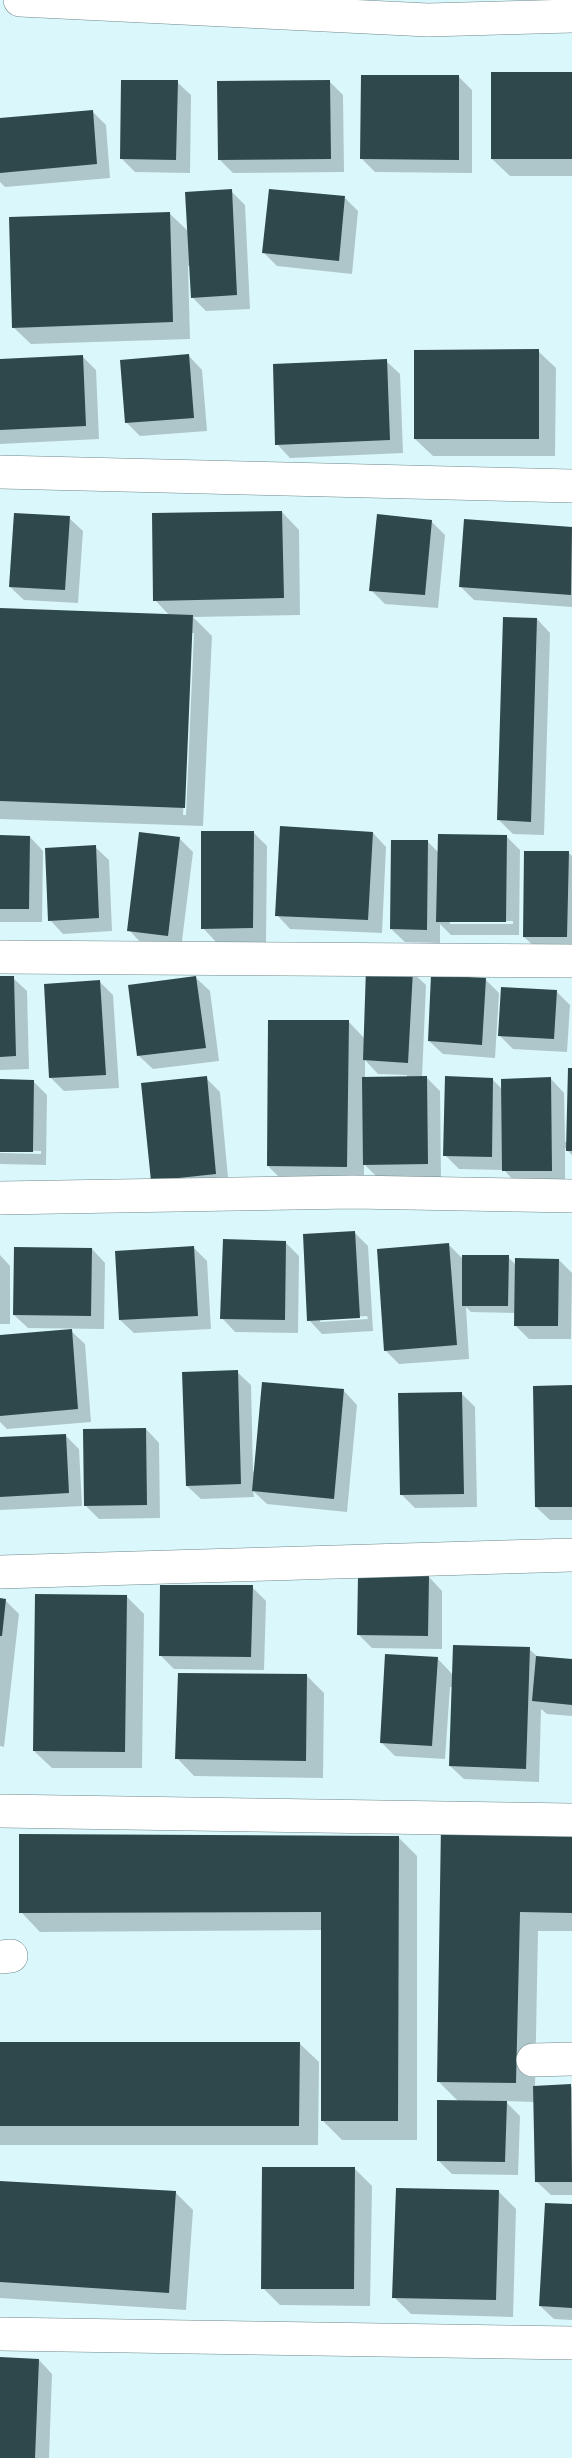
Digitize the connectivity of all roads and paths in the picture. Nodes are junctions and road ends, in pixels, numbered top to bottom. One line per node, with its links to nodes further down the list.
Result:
1 (20, 0): 2 (street)
2 (572, 16)
3 (0, 472): 4 (street)
4 (572, 486)
5 (0, 957): 6 (street)
6 (572, 961)
7 (572, 1196): 8 (street)
8 (0, 1198)
9 (572, 1555): 10 (street)
10 (0, 1572)
11 (0, 1811): 12 (street)
12 (572, 1820)
13 (572, 2059): 14 (street)
14 (533, 2060)
15 (0, 2334): 16 (street)
16 (572, 2343)

